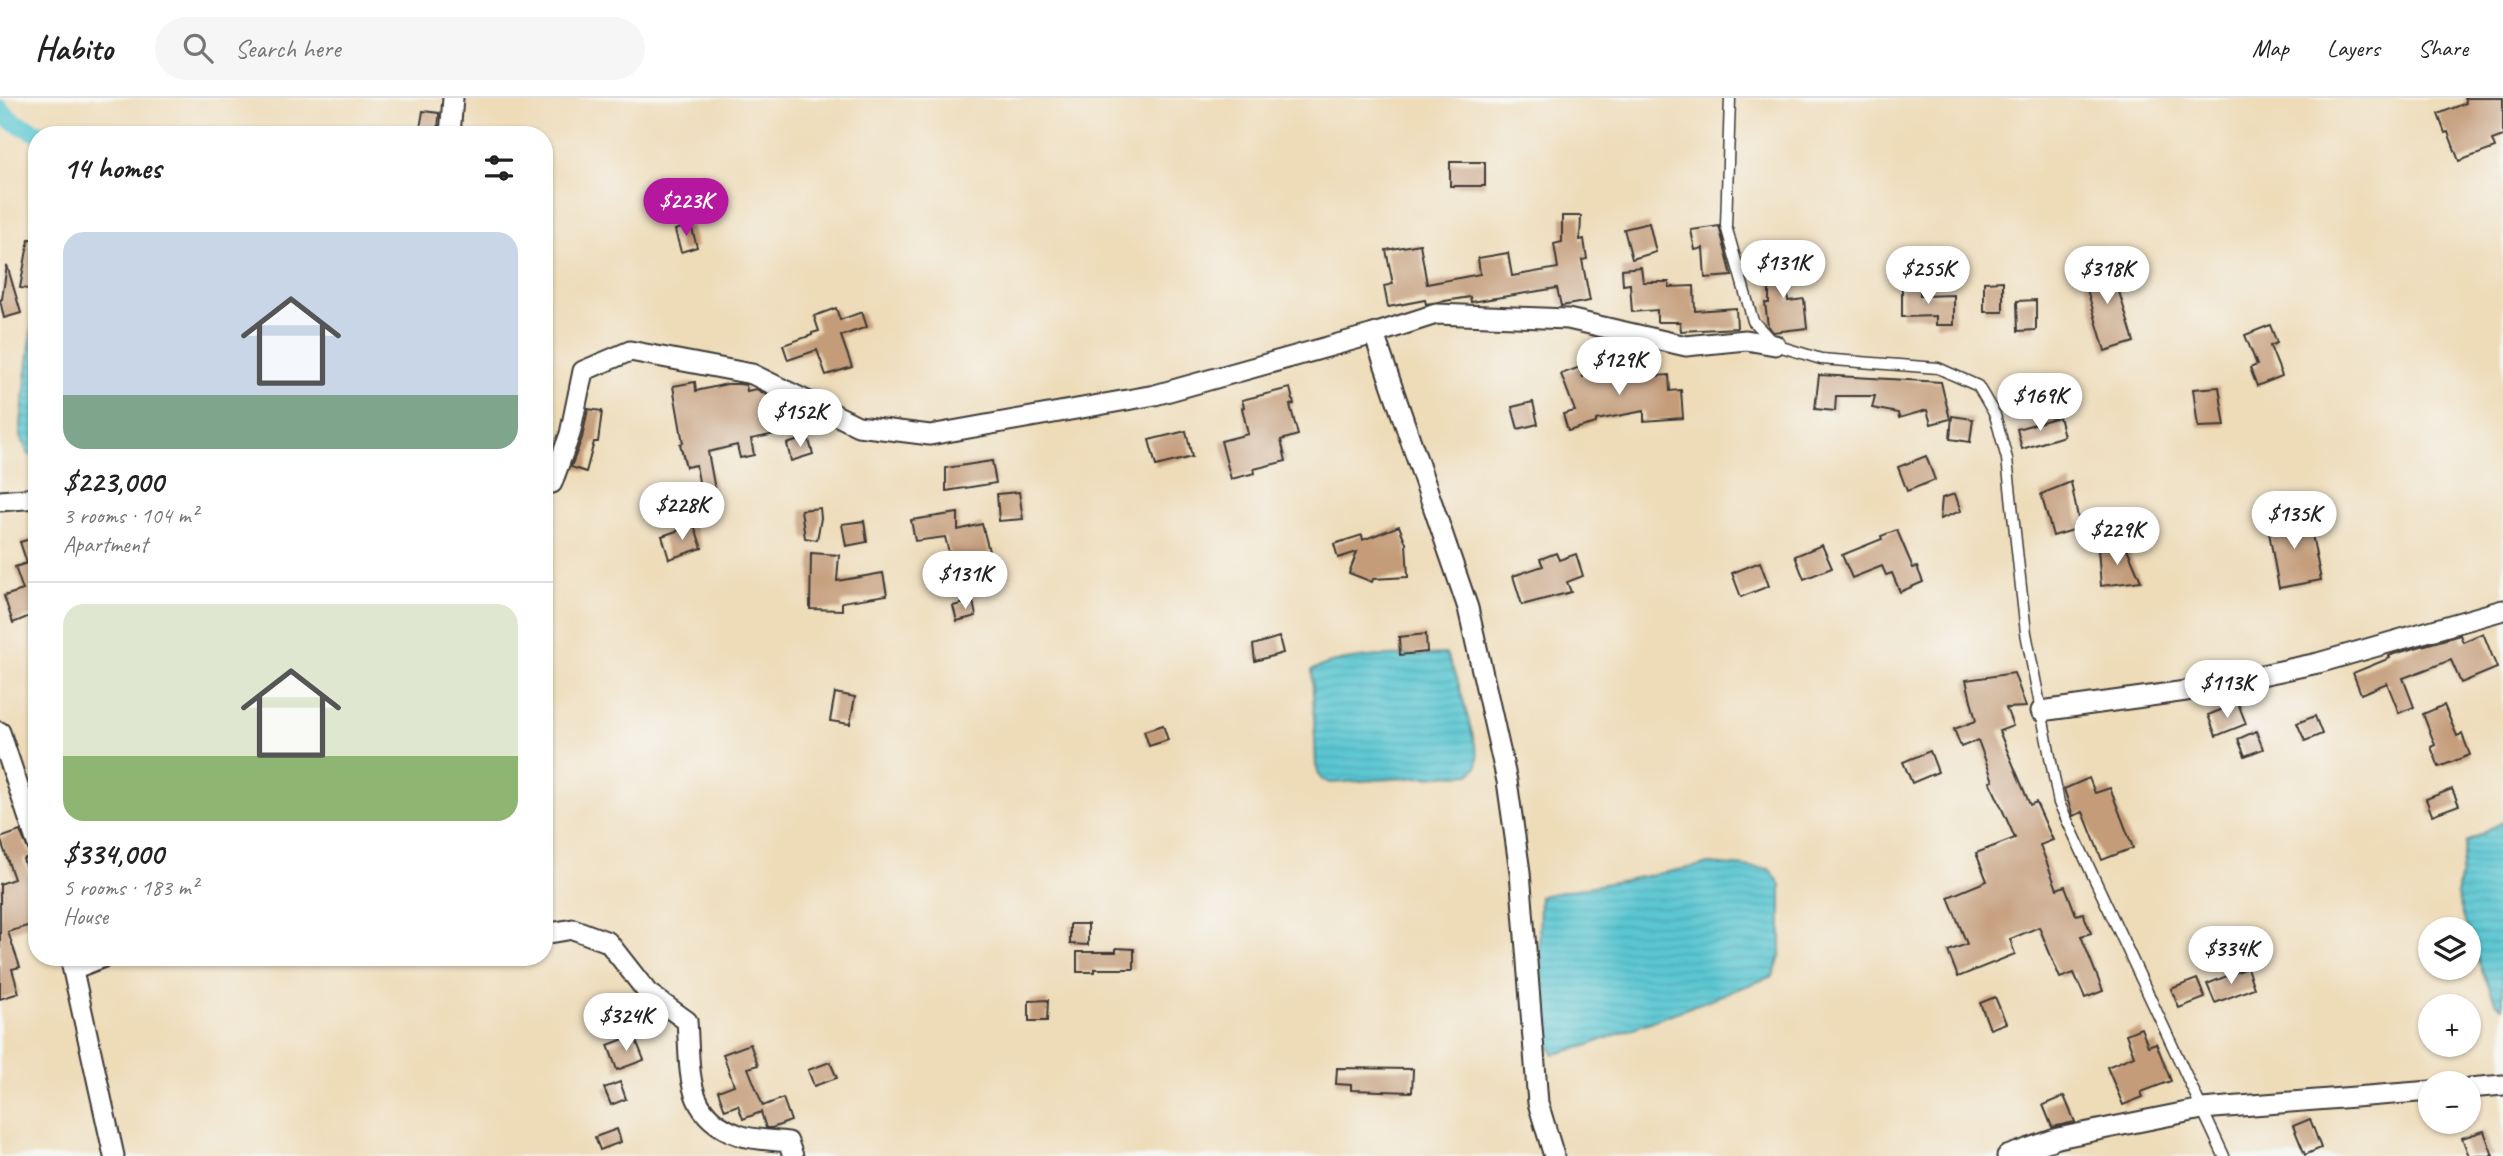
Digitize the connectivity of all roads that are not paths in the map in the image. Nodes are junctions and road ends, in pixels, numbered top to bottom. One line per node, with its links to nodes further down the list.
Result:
1 (453, 98): 3 (street)
2 (1730, 98): 5 (lane)
3 (451, 126)
4 (1374, 334): 5 (street); 6 (street); 21 (street)
5 (1775, 345): 10 (lane)
6 (553, 480)
7 (28, 499): 8 (street)
8 (0, 501)
9 (2503, 610): 10 (street)
10 (2041, 711): 18 (lane)
11 (0, 732): 12 (street)
12 (28, 816)
13 (553, 932): 20 (street)
14 (73, 966): 19 (street)
15 (2503, 1085): 16 (street)
16 (2481, 1087)
17 (2418, 1092): 18 (street)
18 (2202, 1109): 22 (street); 23 (lane)
19 (114, 1156)
20 (793, 1156)
21 (1555, 1156)
22 (2007, 1156)
23 (2224, 1156)

